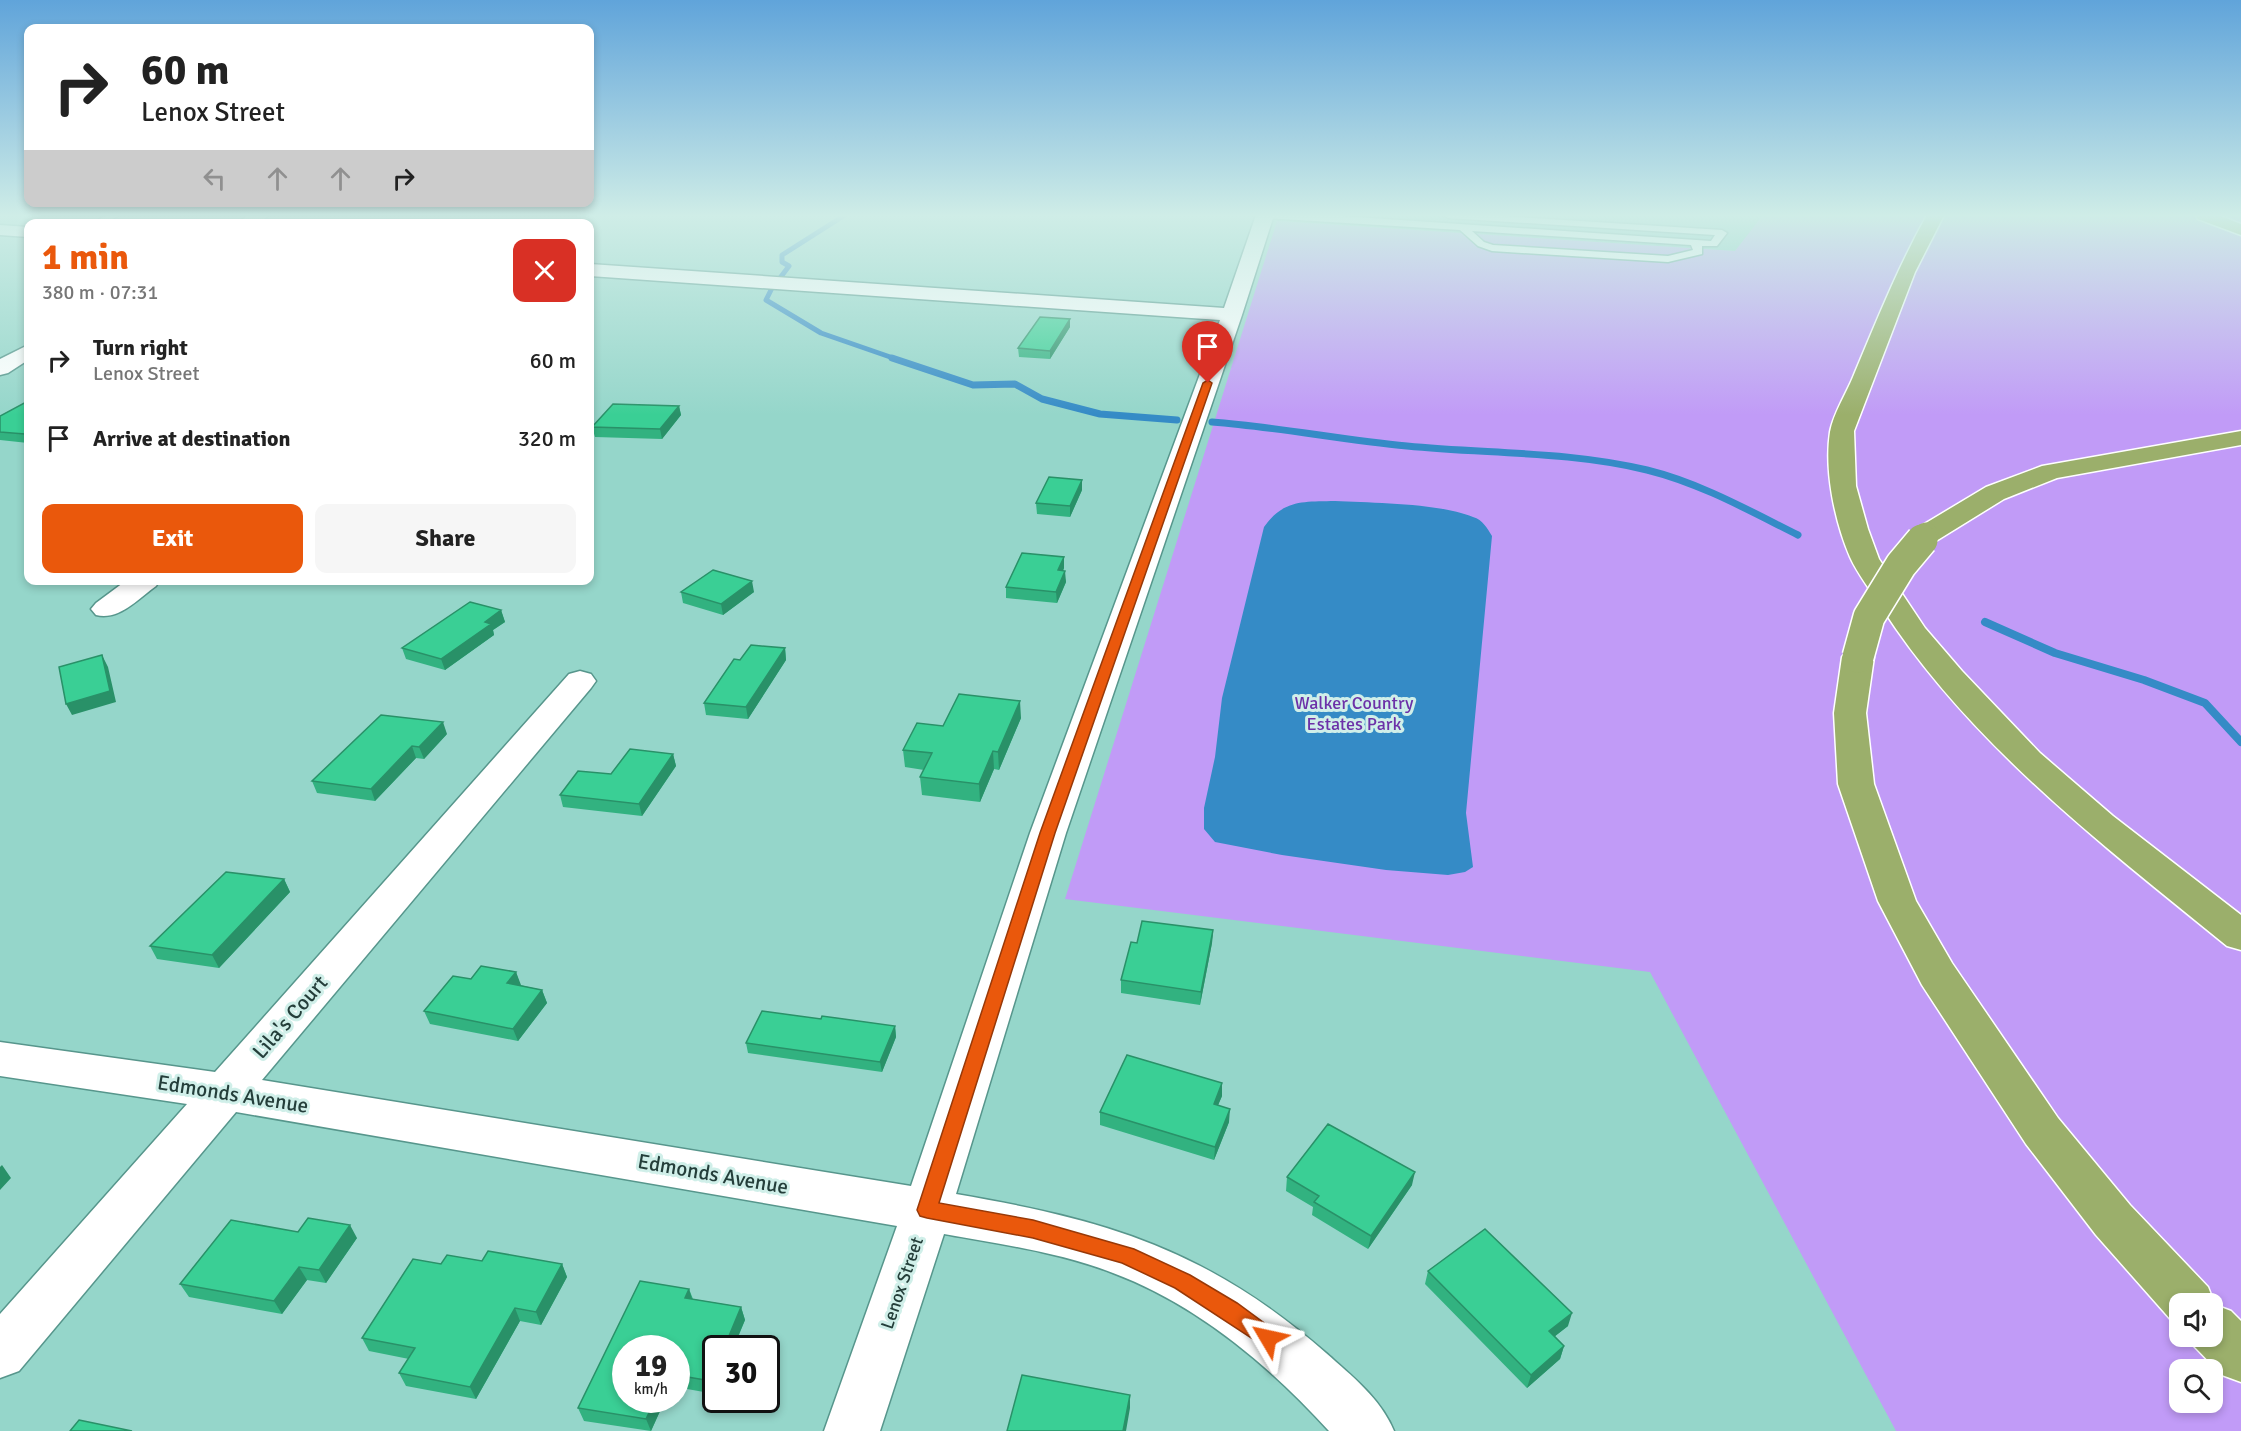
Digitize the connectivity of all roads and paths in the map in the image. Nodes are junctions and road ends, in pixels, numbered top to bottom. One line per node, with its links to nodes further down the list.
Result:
1 (748, 282): 4 (street)
2 (1243, 282): 4 (street, Lenox Street)
3 (1902, 282): 11 (highway)
4 (1232, 315): 14 (street, Lenox Street)
5 (24, 353): 6 (street)
6 (0, 368)
7 (2241, 438): 15 (highway, bridge)
8 (139, 585): 9 (street)
9 (106, 609)
10 (580, 681): 13 (street, Lila's Court)
11 (2241, 936)
12 (0, 1059): 13 (street, Edmonds Avenue)
13 (226, 1092): 14 (street, Edmonds Avenue); 17 (street, Lila's Court)
14 (927, 1210): 19 (street, Lenox Street); 20 (street, Edmonds Avenue)
15 (2180, 1293)
16 (2223, 1339): 18 (highway)
17 (0, 1353)
18 (2241, 1357)
19 (852, 1431)
20 (1366, 1431)

